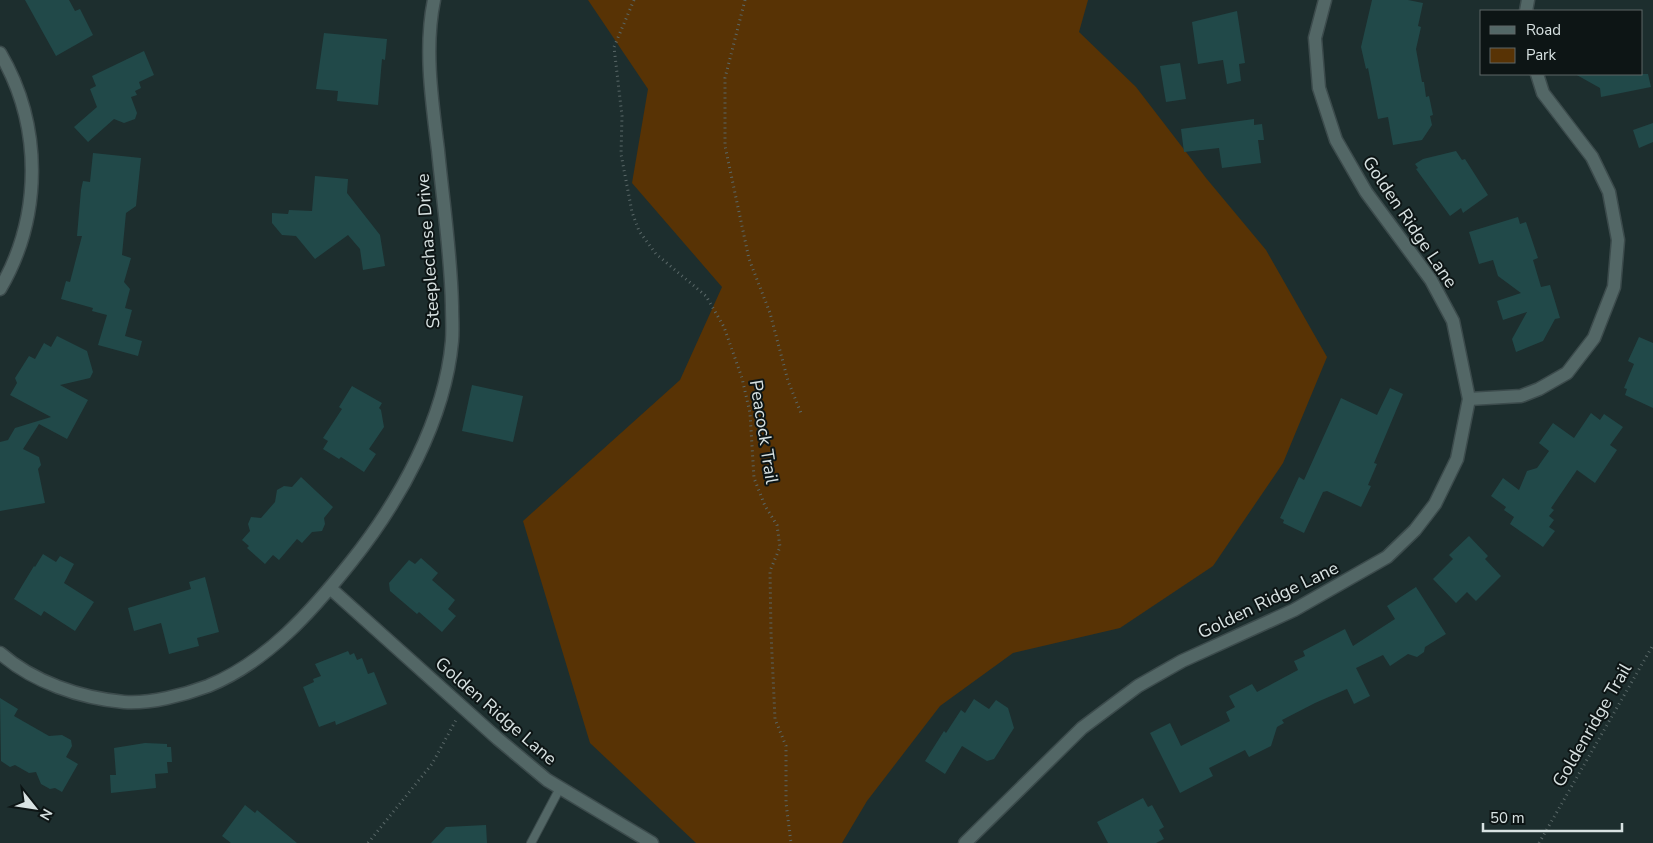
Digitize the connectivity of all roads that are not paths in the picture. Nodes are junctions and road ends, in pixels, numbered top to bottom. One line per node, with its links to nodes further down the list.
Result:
1 (434, 0): 7 (street, Steeplechase Drive)
2 (1325, 0): 6 (street, Golden Ridge Lane)
3 (0, 53): 5 (street)
4 (1537, 75): 6 (street)
5 (0, 289)
6 (1469, 399): 12 (street, Golden Ridge Lane)
7 (330, 588): 8 (street, Steeplechase Drive); 9 (street, Golden Ridge Lane)
8 (0, 653)
9 (560, 788): 10 (lane); 11 (street, Golden Ridge Lane)
10 (531, 843)
11 (652, 843)
12 (965, 843)

